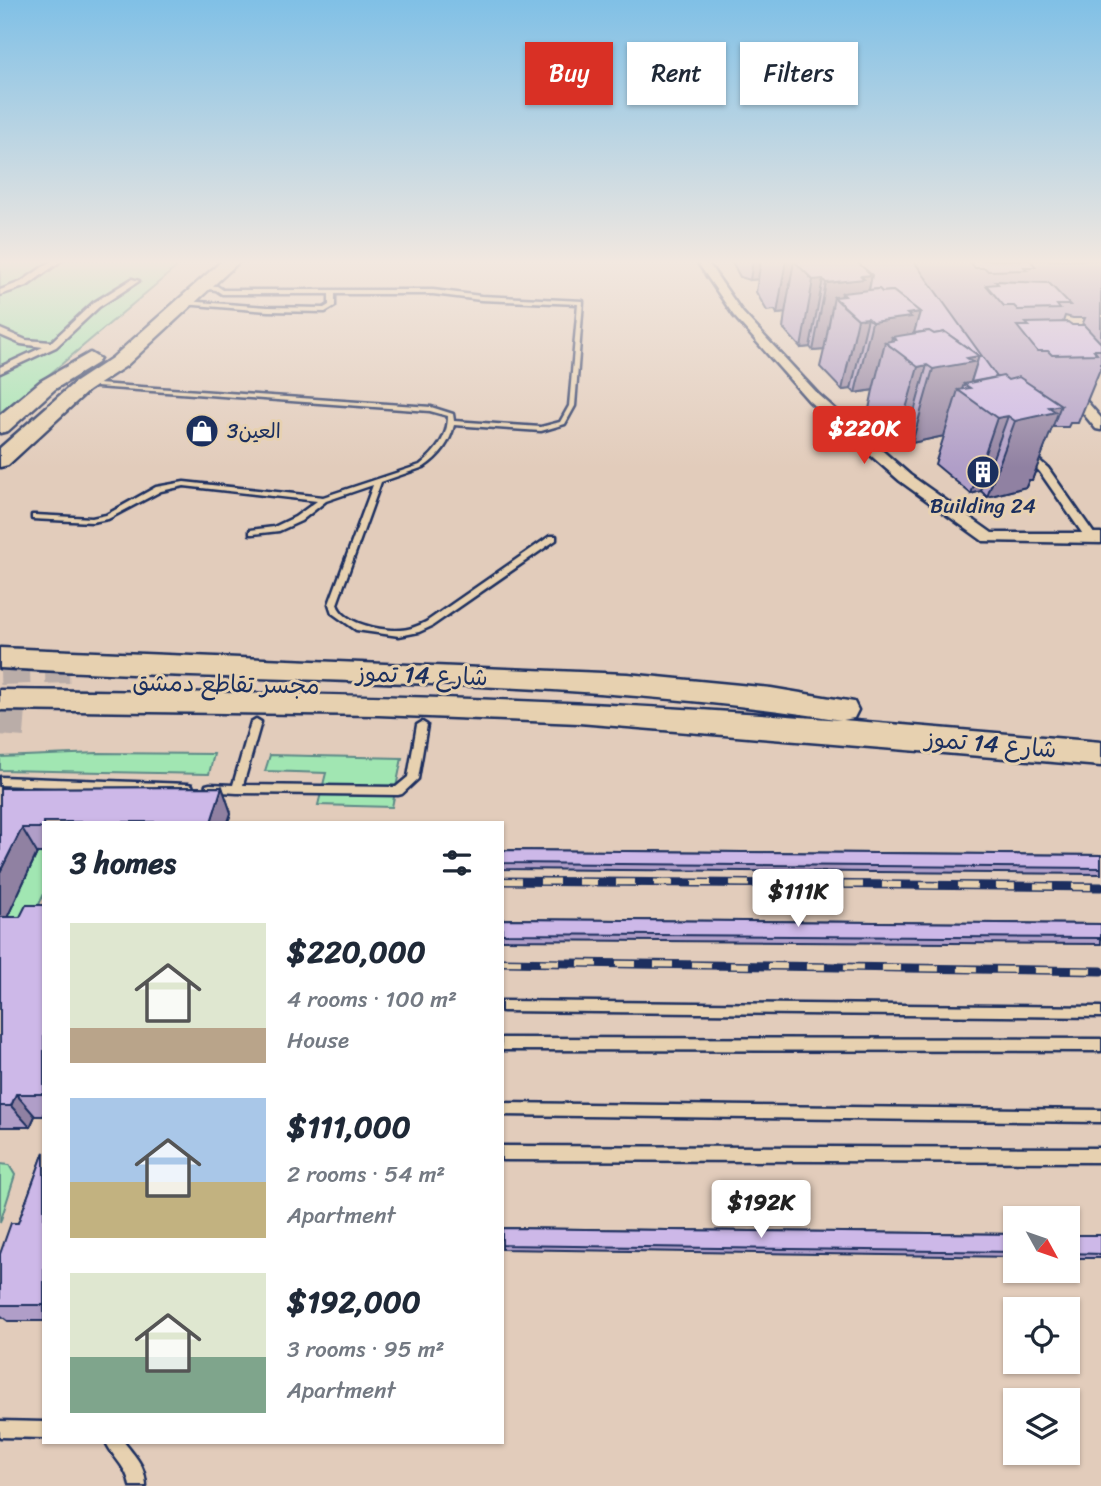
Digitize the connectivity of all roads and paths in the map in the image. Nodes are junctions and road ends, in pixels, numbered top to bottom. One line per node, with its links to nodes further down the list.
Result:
1 (70, 329): 6 (street)
2 (156, 329): 7 (main road)
3 (579, 329): 11 (lane)
4 (752, 329): 23 (street)
5 (0, 332): 6 (street)
6 (53, 345): 8 (street)
7 (119, 362): 10 (main road); 16 (main road)
8 (0, 370)
9 (1060, 378): 13 (street)
10 (98, 386): 11 (lane); 17 (main road)
11 (452, 423): 18 (lane)
12 (0, 426): 14 (main road)
13 (1101, 426)
14 (0, 445)
15 (1021, 448): 23 (street)
16 (0, 460)
17 (0, 475)
18 (378, 480): 19 (lane); 22 (lane)
19 (323, 499): 20 (lane); 21 (lane)
20 (35, 517)
21 (253, 533)
22 (553, 538)
23 (1096, 538)
24 (0, 657): 28 (main road, شارع 14 تموز)
25 (0, 682): 27 (main road, مجسر تقاطع دمشق)
26 (0, 700): 27 (main road, مجسر تقاطع دمشق)
27 (703, 711): 28 (main road, شارع 14 تموز)
28 (841, 721): 31 (main road, شارع 14 تموز); 32 (main road, شارع 14 تموز); 33 (main road, شارع 14 تموز)
29 (0, 722): 30 (main road, شارع 14 تموز)
30 (256, 722): 31 (main road, شارع 14 تموز); 35 (lane)
31 (422, 725): 35 (lane)
32 (1101, 732)
33 (1101, 754)
34 (0, 781): 35 (lane)
35 (237, 789)
36 (504, 1006): 37 (lane)
37 (1101, 1012)
38 (504, 1044): 39 (lane)
39 (1101, 1045)
40 (504, 1109): 41 (lane)
41 (1101, 1116)
42 (504, 1153): 43 (lane)
43 (1101, 1155)
44 (0, 1429): 45 (lane)
45 (42, 1430)
46 (115, 1444): 47 (lane)
47 (138, 1486)

